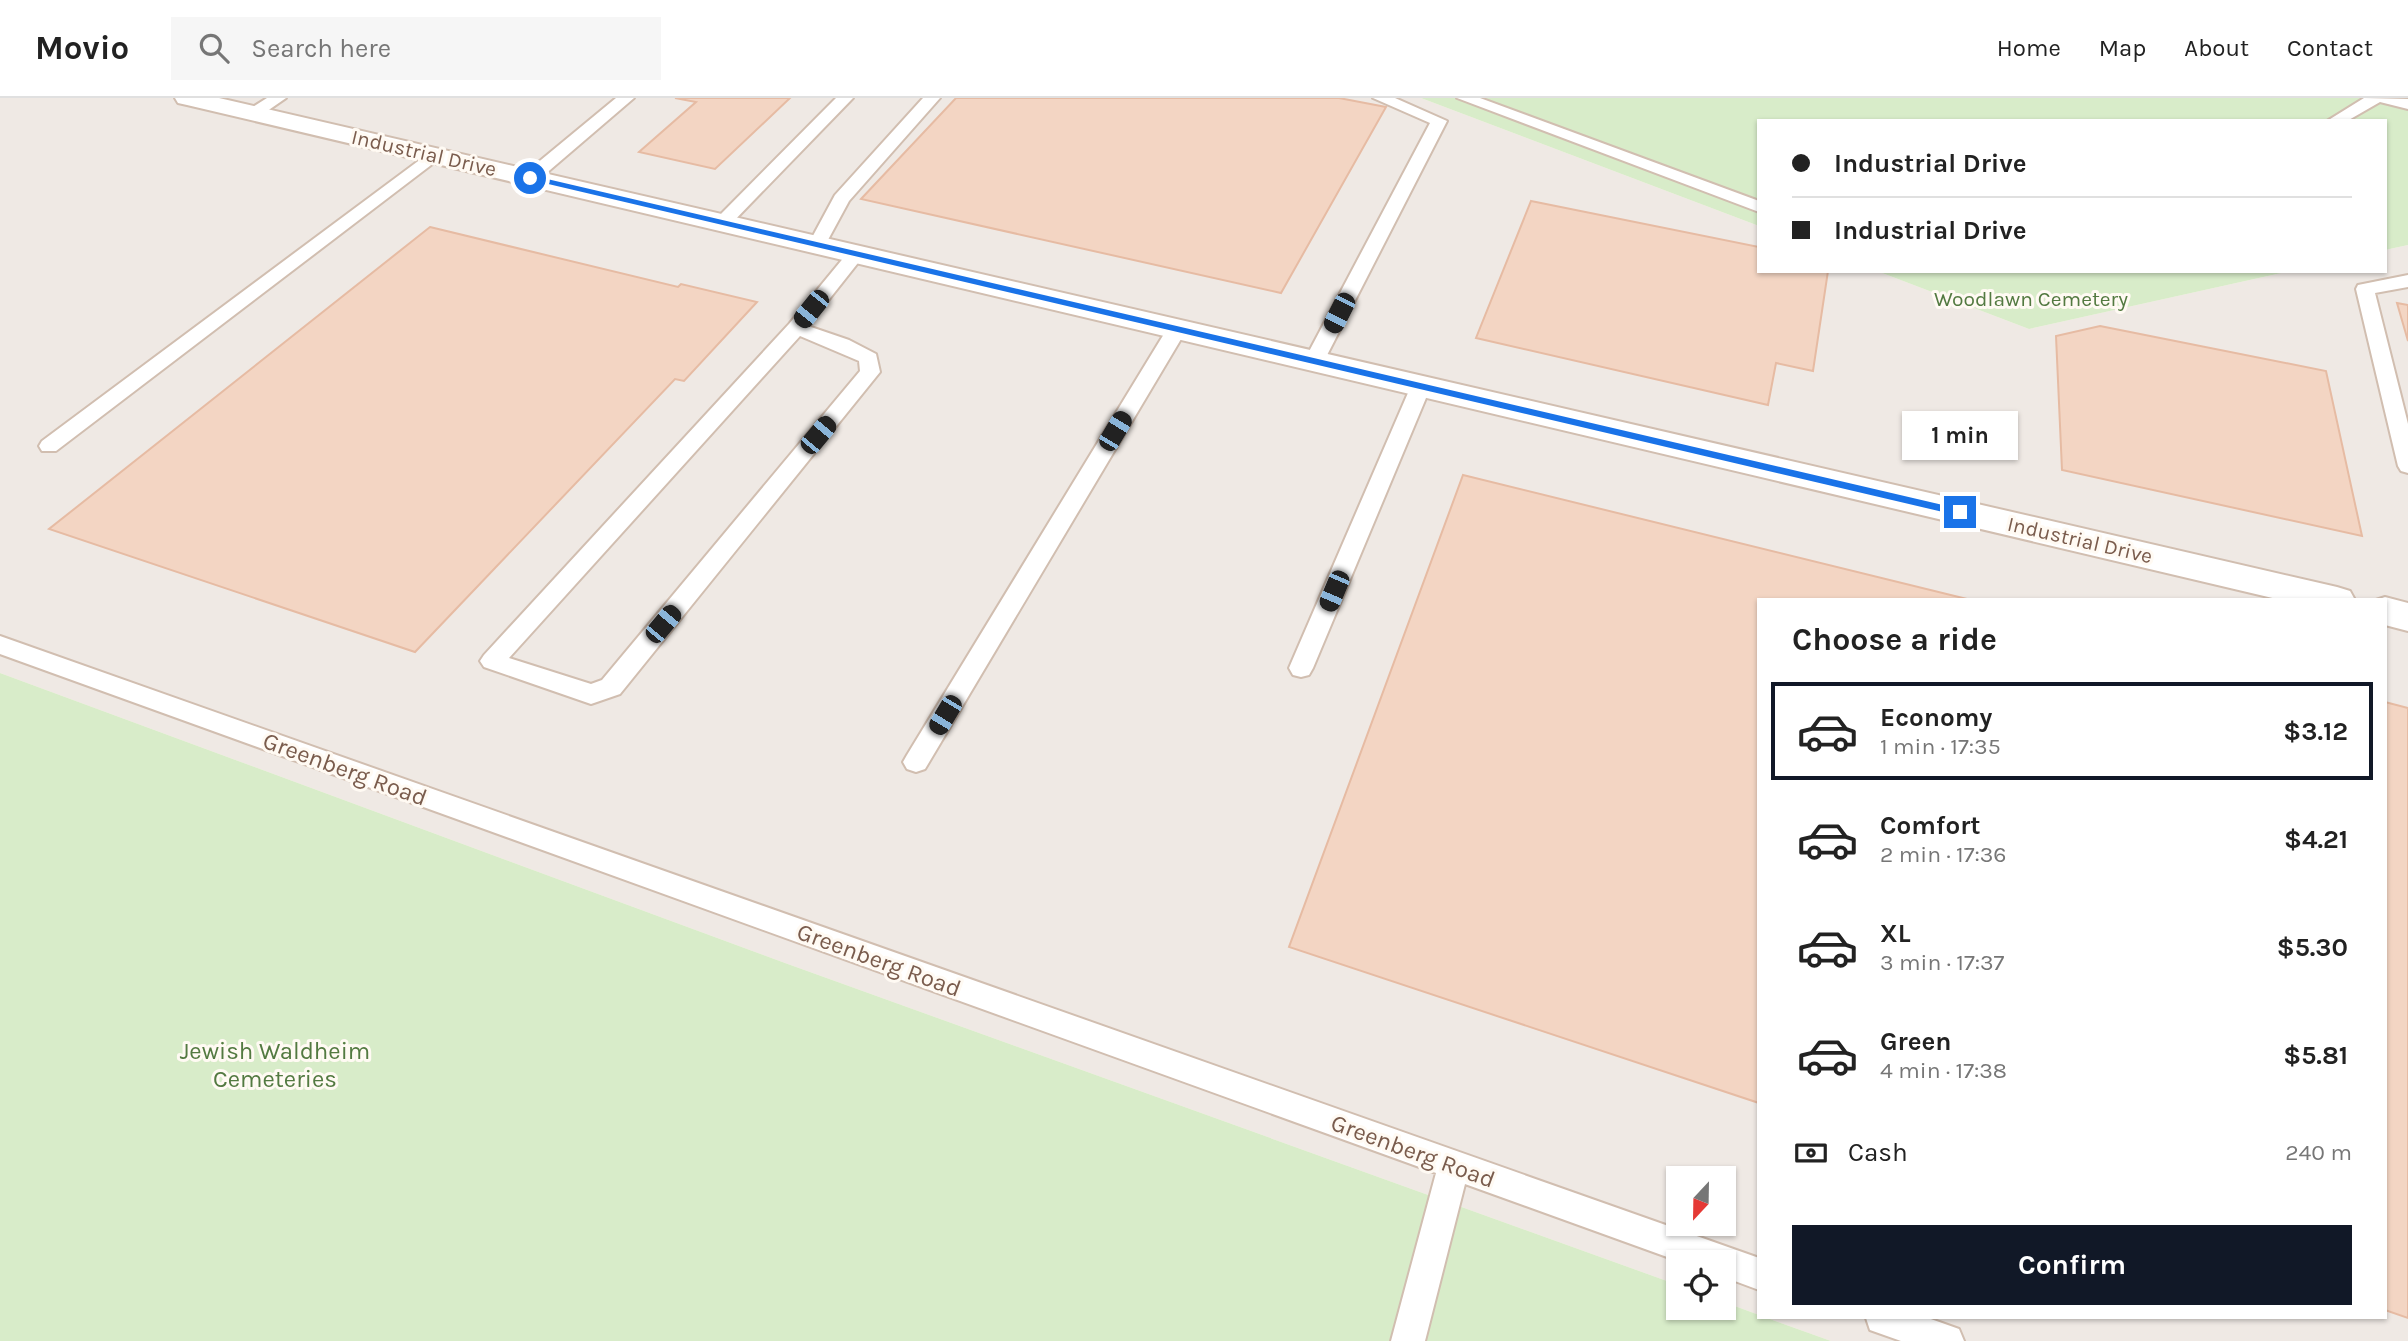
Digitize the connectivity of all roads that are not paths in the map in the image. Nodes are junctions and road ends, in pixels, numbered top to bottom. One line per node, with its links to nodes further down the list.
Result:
1 (187, 98): 10 (street, Industrial Drive)
2 (626, 98): 13 (lane)
3 (845, 98): 15 (lane)
4 (932, 98): 16 (lane)
5 (1381, 98): 21 (lane)
6 (1465, 98): 14 (lane)
7 (2376, 98): 11 (lane)
8 (2383, 98): 9 (lane)
9 (2408, 104)
10 (266, 106): 12 (street, Industrial Drive)
11 (2339, 119)
12 (433, 155): 13 (street, Industrial Drive); 23 (lane)
13 (530, 178): 15 (street, Industrial Drive)
14 (1757, 206)
15 (722, 223): 16 (street, Industrial Drive)
16 (817, 245): 17 (street, Industrial Drive)
17 (856, 254): 19 (lane); 20 (street, Industrial Drive)
18 (2408, 281): 24 (lane)
19 (796, 328): 19 (lane)
20 (1177, 329): 21 (street, Industrial Drive); 30 (lane)
21 (1314, 361): 22 (street, Industrial Drive)
22 (1421, 386): 25 (street, Industrial Drive); 29 (lane)
23 (49, 446)
24 (2408, 466)
25 (2328, 598)
26 (2387, 612): 27 (street)
27 (2408, 617)
28 (0, 645): 31 (lane, Greenberg Road)
29 (1301, 668)
30 (916, 762)
31 (1454, 1165): 32 (lane, Greenberg Road); 34 (lane)
32 (1757, 1273)
33 (1885, 1319): 35 (lane)
34 (1408, 1341)
35 (1947, 1341)

